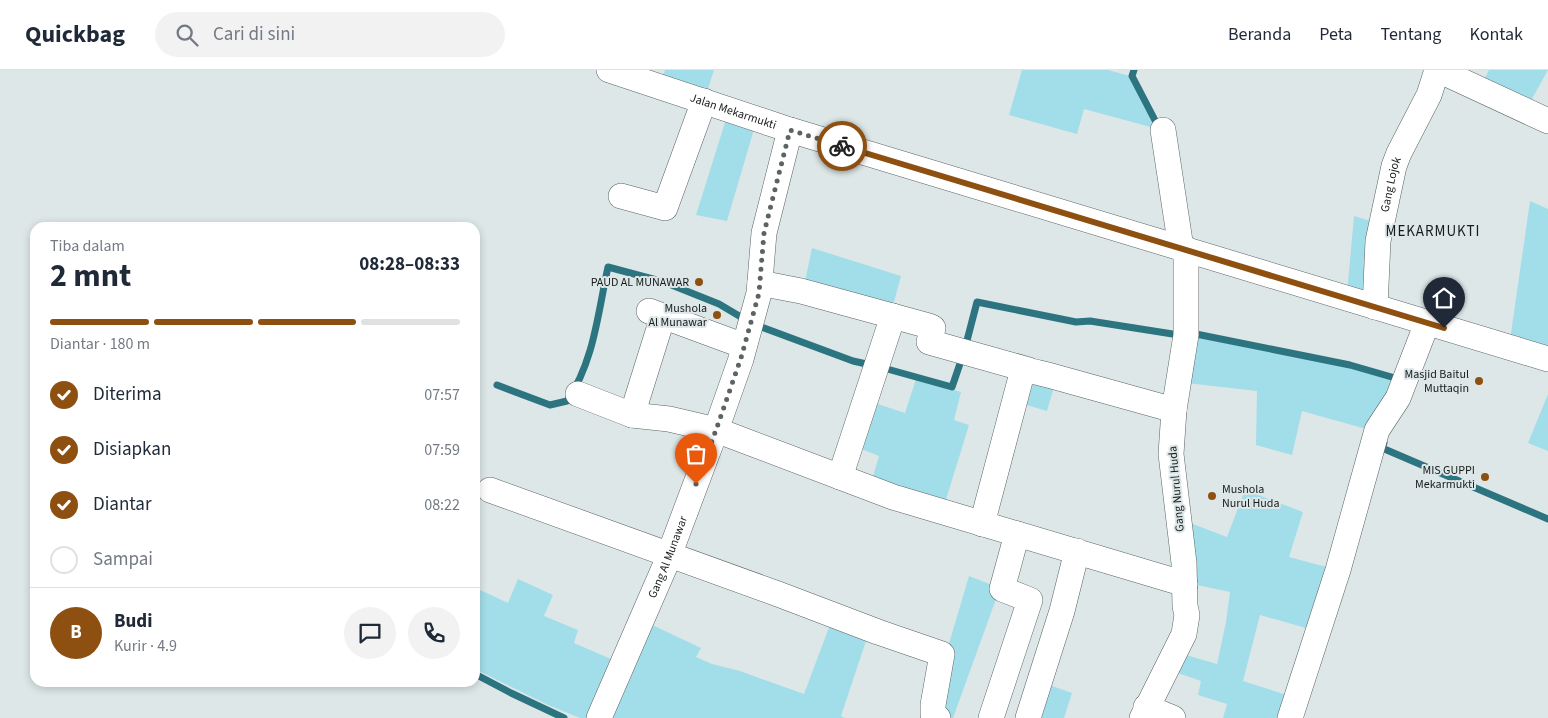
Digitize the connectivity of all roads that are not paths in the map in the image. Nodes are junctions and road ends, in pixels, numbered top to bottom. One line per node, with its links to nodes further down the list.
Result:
1 (609, 70): 3 (street, Jalan Mekarmukti)
2 (1438, 70): 4 (street); 10 (street, Gang Lojok)
3 (704, 101): 5 (street, Jalan Mekarmukti); 7 (street)
4 (1548, 121)
5 (790, 130): 8 (street, Jalan Mekarmukti); 9 (street, Gang Al Munawar)
6 (1162, 130): 8 (street, Gang Nurul Huda)
7 (620, 196)
8 (1184, 249): 10 (street, Jalan Mekarmukti); 17 (street, Gang Nurul Huda)
9 (760, 283): 11 (street); 13 (street, Gang Al Munawar)
10 (1375, 307): 12 (street, Jalan Mekarmukti)
11 (893, 316): 15 (street); 20 (street)
12 (1427, 323): 14 (street, Jalan Mekarmukti); 33 (street)
13 (744, 346): 18 (street); 19 (street, Gang Al Munawar)
14 (1548, 359)
15 (1028, 370): 17 (street); 22 (street)
16 (578, 394): 18 (street)
17 (1174, 410): 26 (street, Gang Nurul Huda)
18 (632, 415): 19 (street)
19 (716, 430): 20 (street); 25 (street, Gang Al Munawar)
20 (840, 477): 22 (street)
21 (490, 490): 25 (street)
22 (982, 524): 23 (street)
23 (1018, 534): 24 (street); 30 (street)
24 (1077, 551): 26 (street); 31 (street)
25 (669, 555): 28 (street, Gang Al Munawar); 29 (street)
26 (1185, 584): 27 (street, Gang Nurul Huda)
27 (1144, 713): 32 (street)
28 (599, 718)
29 (938, 718)
30 (991, 718)
31 (1028, 718)
32 (1173, 718)
33 (1290, 718)

